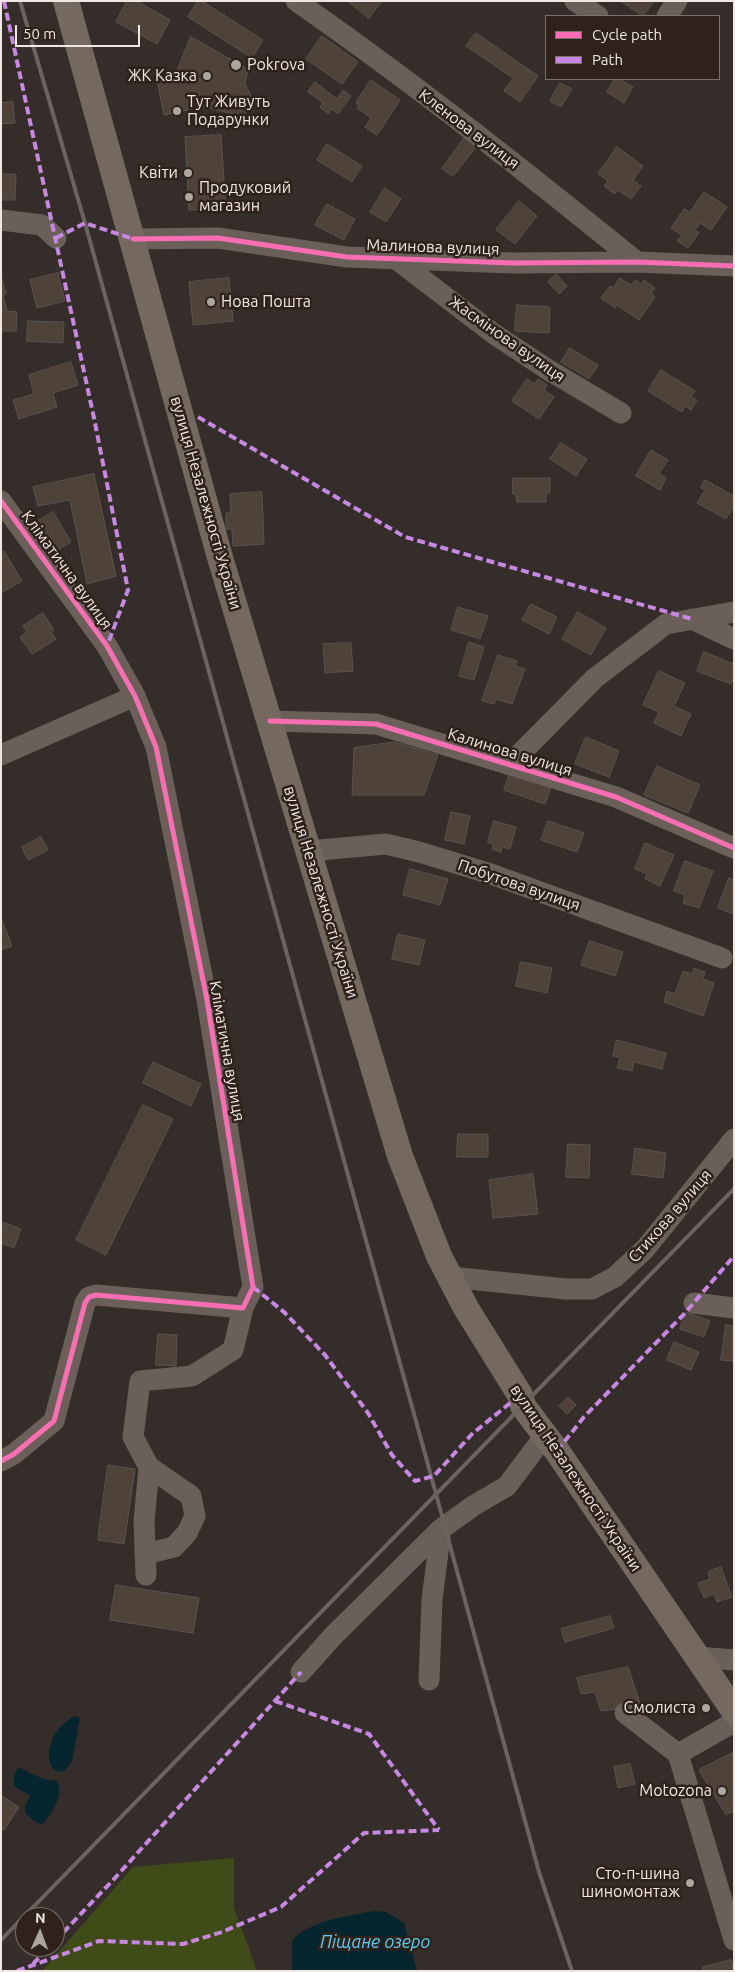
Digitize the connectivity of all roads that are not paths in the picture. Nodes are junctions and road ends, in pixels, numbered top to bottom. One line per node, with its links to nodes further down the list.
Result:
1 (66, 1): 9 (main road, вулиця Незалежності України)
2 (296, 1): 11 (street, Кленова вулиця)
3 (575, 1): 5 (street)
4 (677, 1): 6 (street)
5 (596, 15)
6 (669, 15)
7 (1, 220): 8 (street)
8 (56, 238)
9 (133, 239): 10 (street, Малинова вулиця); 19 (main road, вулиця Незалежності України)
10 (396, 259): 11 (street, Малинова вулиця); 13 (street, Жасмінова вулиця)
11 (637, 262): 12 (street, Малинова вулиця)
12 (734, 266)
13 (621, 413)
14 (1, 501): 18 (street, Кліматична вулиця)
15 (734, 612): 16 (street)
16 (692, 619): 17 (street); 21 (street)
17 (734, 639)
18 (135, 696): 20 (street); 28 (street, Кліматична вулиця)
19 (270, 722): 21 (street, Калинова вулиця); 23 (main road, вулиця Незалежності України)
20 (1, 755)
21 (509, 765): 22 (street, Калинова вулиця)
22 (734, 848)
23 (309, 851): 24 (street, Побутова вулиця); 26 (main road, вулиця Незалежності України)
24 (722, 958)
25 (734, 1139): 26 (street, Стикова вулиця)
26 (450, 1277): 30 (main road, вулиця Незалежності України)
27 (694, 1303): 29 (street)
28 (243, 1308): 31 (street); 32 (street, Кліматична вулиця)
29 (734, 1308)
30 (546, 1434): 33 (street); 36 (main road, вулиця Незалежності України)
31 (1, 1461)
32 (149, 1467): 34 (street); 34 (street)
33 (441, 1529): 38 (street); 39 (street)
34 (145, 1554): 35 (street)
35 (146, 1576)
36 (698, 1657): 37 (street); 40 (main road, вулиця Незалежності України)
37 (734, 1660)
38 (301, 1672)
39 (429, 1680)
40 (734, 1711)
41 (625, 1713): 43 (street)
42 (734, 1722): 43 (street)
43 (678, 1754): 44 (street)
44 (734, 1940)

